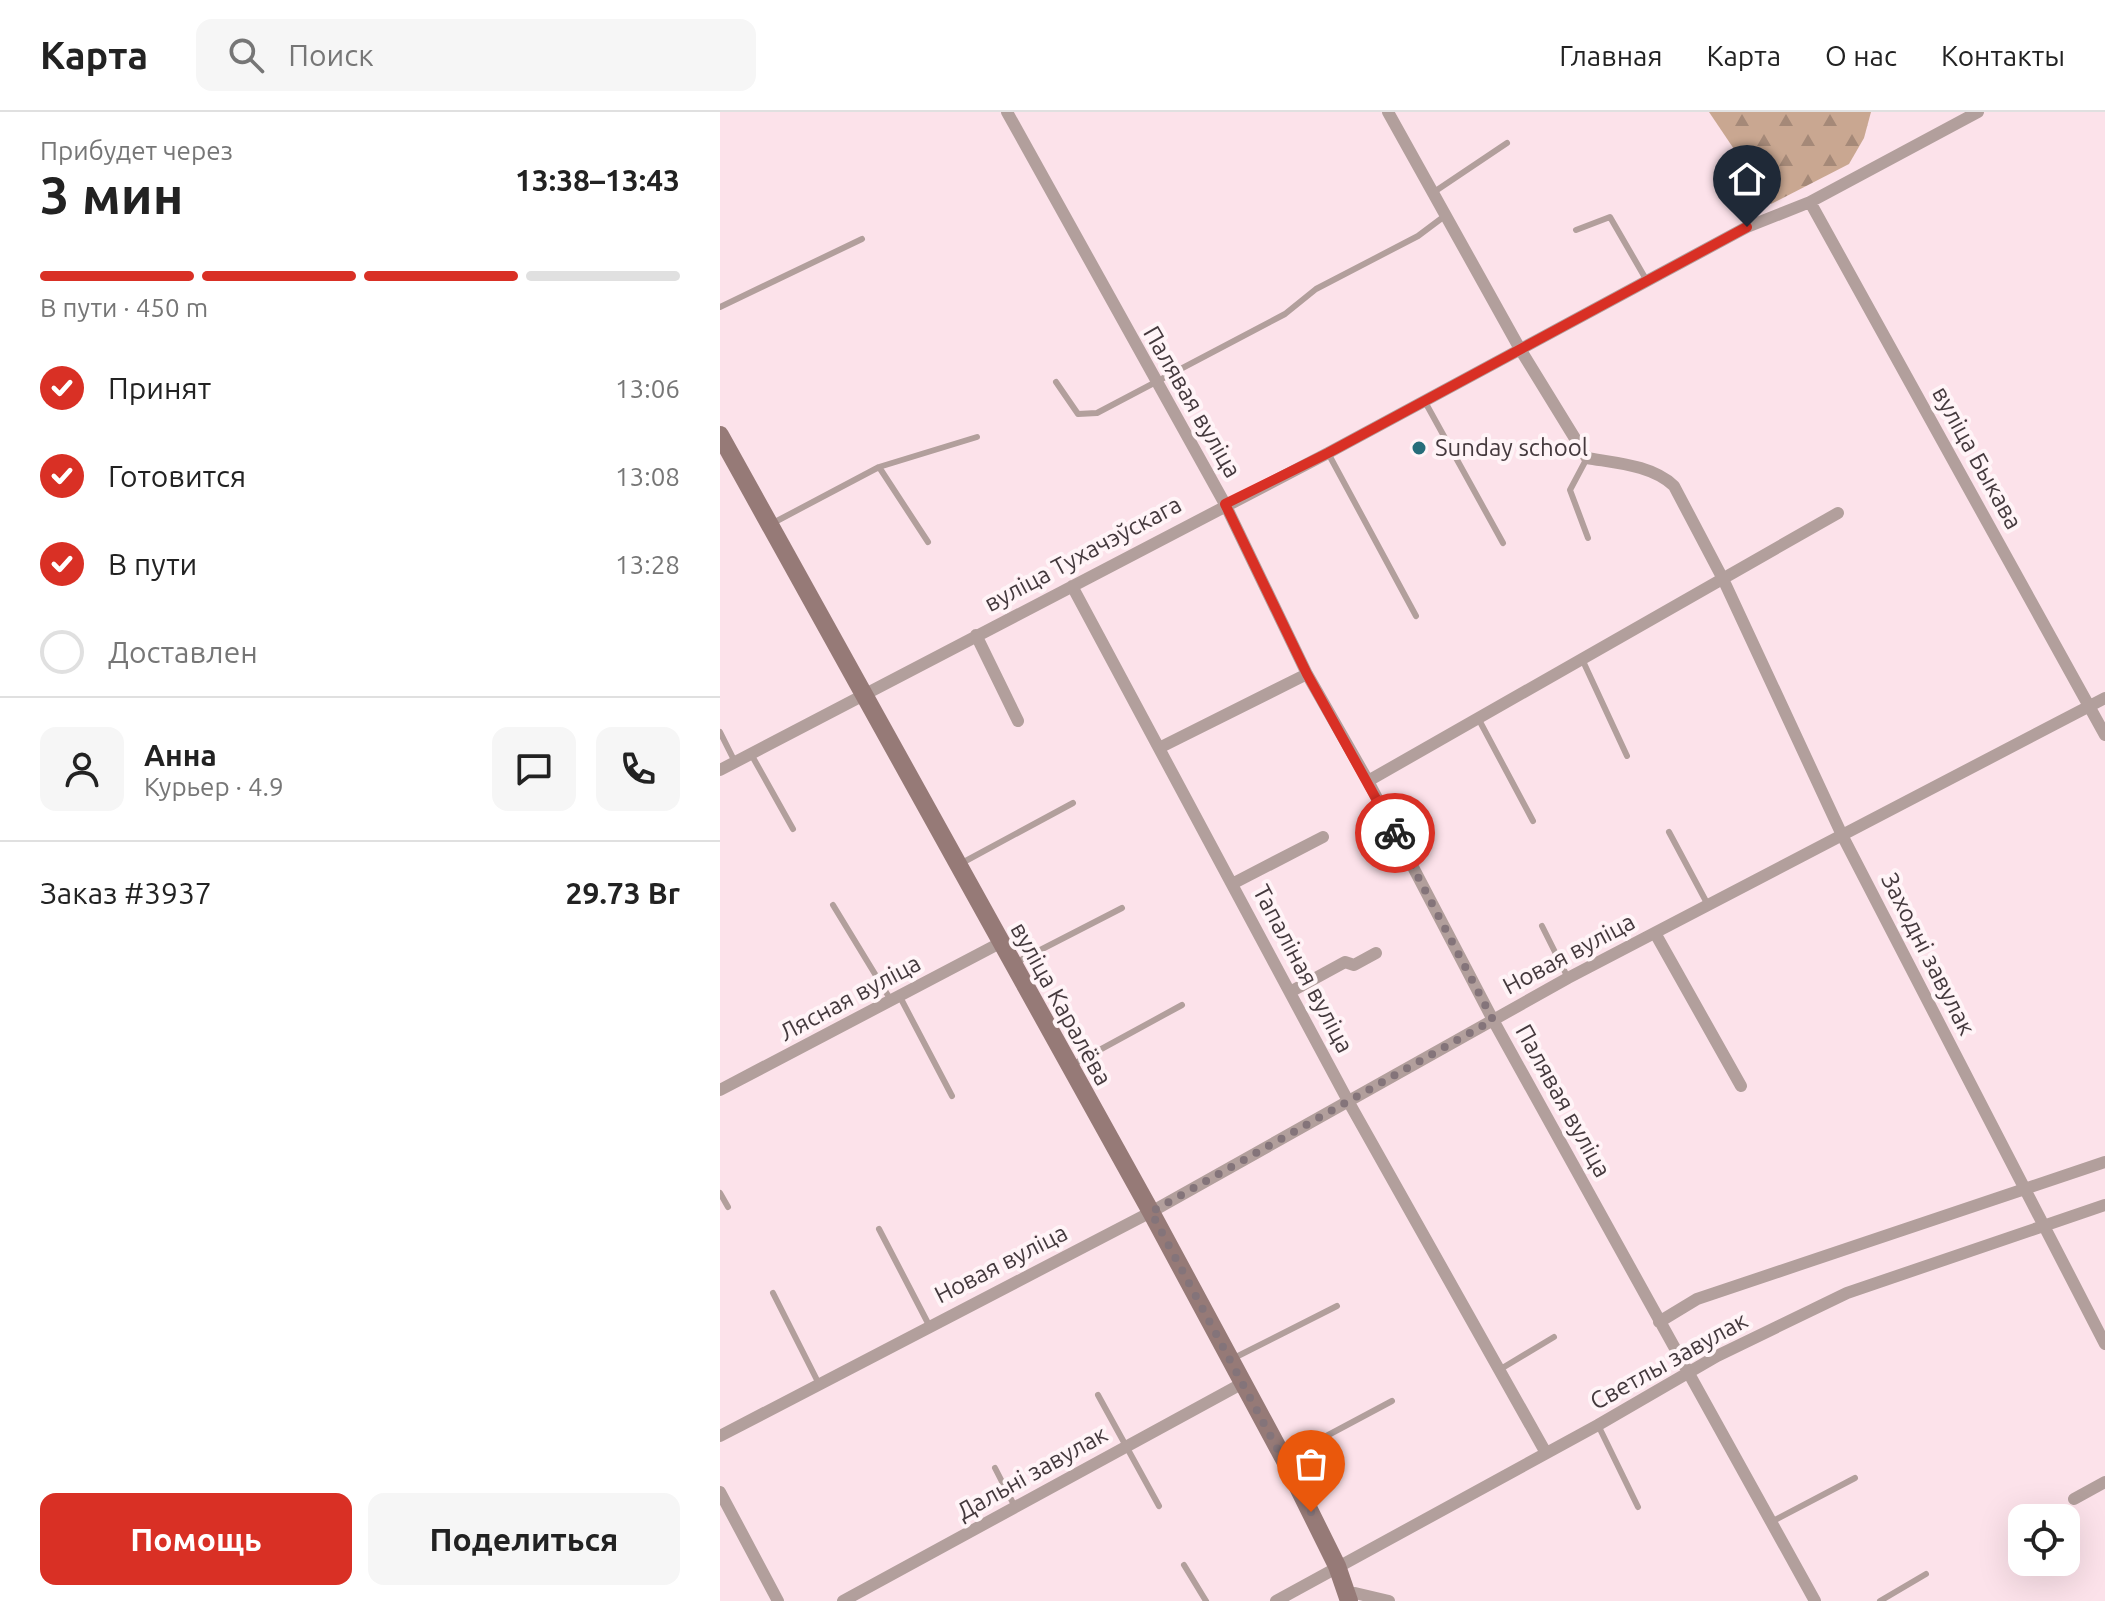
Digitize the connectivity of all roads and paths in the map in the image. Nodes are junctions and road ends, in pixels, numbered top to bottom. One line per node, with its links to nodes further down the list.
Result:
1 (1007, 112): 14 (street, Палявая вуліца)
2 (1388, 112): 5 (street)
3 (1978, 112): 6 (street, вуліца Тухачэўскага)
4 (1507, 143): 5 (lane)
5 (1434, 192): 7 (street)
6 (1810, 202): 10 (street, вуліца Тухачэўскага); 35 (street, вуліца Быкава)
7 (1446, 215): 12 (street); 14 (lane)
8 (1576, 230): 10 (lane)
9 (862, 239): 11 (lane)
10 (1647, 281): 12 (street, вуліца Тухачэўскага)
11 (720, 307)
12 (1520, 349): 15 (street, вуліца Тухачэўскага); 19 (street)
13 (1056, 382): 14 (lane)
14 (1156, 385): 21 (street, Палявая вуліца)
15 (1424, 400): 18 (street, вуліца Тухачэўскага); 26 (lane)
16 (720, 435): 23 (main road, вуліца Каралёва)
17 (977, 437): 20 (lane)
18 (1328, 453): 21 (street, вуліца Тухачэўскага); 29 (lane)
19 (1587, 458): 24 (lane); 27 (street, Заходні завулак)
20 (879, 467): 23 (lane); 25 (lane)
21 (1225, 504): 28 (street, вуліца Тухачэўскага); 32 (street, Палявая вуліца)
22 (1838, 513): 27 (street)
23 (769, 525): 33 (main road, вуліца Каралёва)
24 (1588, 538)
25 (928, 542)
26 (1503, 543)
27 (1723, 579): 31 (street); 50 (street, Заходні завулак)
28 (1072, 586): 30 (street, вуліца Тухачэўскага); 40 (street, Тапаліная вуліца)
29 (1416, 616)
30 (976, 635): 33 (street, вуліца Тухачэўскага); 37 (street)
31 (1582, 659): 36 (street); 42 (lane)
32 (1307, 674): 40 (street); 45 (street, Палявая вуліца)
33 (862, 694): 41 (street, вуліца Тухачэўскага); 52 (main road, вуліца Каралёва)
34 (2105, 698): 35 (street, Новая вуліца)
35 (2089, 706): 39 (street, вуліца Быкава); 50 (street, Новая вуліца)
36 (1478, 718): 45 (street); 47 (lane)
37 (1018, 721)
38 (720, 732): 43 (lane)
39 (2105, 735)
40 (1159, 748): 53 (street, Тапаліная вуліца)
41 (751, 754): 43 (street, вуліца Тухачэўскага); 48 (lane)
42 (1627, 756)
43 (735, 762): 44 (street, вуліца Тухачэўскага)
44 (720, 770)
45 (1368, 781): 66 (street, Палявая вуліца)
46 (1073, 803): 52 (lane)
47 (1533, 821)
48 (793, 829)
49 (1669, 832): 55 (lane)
50 (1842, 835): 55 (street, Новая вуліца); 73 (street, Заходні завулак)
51 (1323, 837): 53 (street)
52 (957, 866): 59 (main road, вуліца Каралёва)
53 (1232, 884): 63 (street, Тапаліная вуліца)
54 (833, 905): 64 (lane)
55 (1708, 905): 58 (street, Новая вуліца)
56 (1122, 908): 61 (lane)
57 (1542, 926): 62 (lane)
58 (1655, 933): 62 (street, Новая вуліца); 68 (street)
59 (1000, 943): 61 (main road, вуліца Каралёва); 64 (street, Лясная вуліца)
60 (1376, 953): 63 (street)
61 (1012, 965): 67 (main road, вуліца Каралёва)
62 (1568, 978): 66 (street, Новая вуліца)
63 (1290, 992): 71 (street, Тапаліная вуліца)
64 (896, 999): 69 (street, Лясная вуліца); 70 (lane)
65 (1182, 1005): 67 (lane)
66 (1493, 1020): 71 (street, Новая вуліца); 82 (street, Палявая вуліца)
67 (1069, 1067): 77 (main road, вуліца Каралёва)
68 (1741, 1086)
69 (720, 1090)
70 (952, 1096)
71 (1347, 1099): 77 (street, Новая вуліца); 87 (street, Тапаліная вуліца)
72 (2105, 1162): 73 (street, Светлы завулак)
73 (2024, 1189): 78 (street, Заходні завулак); 82 (street, Светлы завулак)
74 (720, 1193): 76 (lane)
75 (2105, 1205): 78 (street, Светлы завулак)
76 (728, 1207)
77 (1151, 1212): 83 (street, Новая вуліца); 86 (main road, вуліца Каралёва)
78 (2043, 1226): 85 (street, Заходні завулак); 88 (street, Светлы завулак)
79 (879, 1229): 83 (lane)
80 (773, 1293): 90 (lane)
81 (1337, 1306): 86 (lane)
82 (1659, 1322): 88 (street, Палявая вуліца)
83 (930, 1327): 90 (street, Новая вуліца)
84 (1554, 1337): 87 (lane)
85 (2105, 1344)
86 (1231, 1359): 89 (main road, вуліца Каралёва)
87 (1499, 1370): 96 (street, Тапаліная вуліца)
88 (1687, 1373): 93 (street, Светлы завулак); 106 (street, Палявая вуліца)
89 (1243, 1383): 95 (street, Дальні завулак); 97 (main road, вуліца Каралёва)
90 (819, 1384): 94 (street, Новая вуліца)
91 (1098, 1395): 95 (lane)
92 (1392, 1401): 97 (lane)
93 (1598, 1425): 96 (street, Светлы завулак); 104 (lane)
94 (720, 1436)
95 (1128, 1445): 103 (lane); 105 (street, Дальні завулак)
96 (1546, 1453): 108 (street, Светлы завулак)
97 (1284, 1459): 108 (main road, вуліца Каралёва)
98 (995, 1468): 105 (lane)
99 (1855, 1478): 106 (lane)
100 (2105, 1482): 102 (street)
101 (720, 1492): 111 (street)
102 (2074, 1499)
103 (1159, 1506)
104 (1638, 1507)
105 (1016, 1509): 112 (street, Дальні завулак)
106 (1771, 1522): 116 (street, Палявая вуліца)
107 (1184, 1565): 113 (lane)
108 (1337, 1566): 110 (main road, вуліца Каралёва); 114 (street, Светлы завулак)
109 (1926, 1574): 117 (lane)
110 (1348, 1599): 115 (street)
111 (778, 1601)
112 (843, 1601)
113 (1206, 1601)
114 (1276, 1601)
115 (1389, 1601)
116 (1815, 1601)
117 (1880, 1601)

